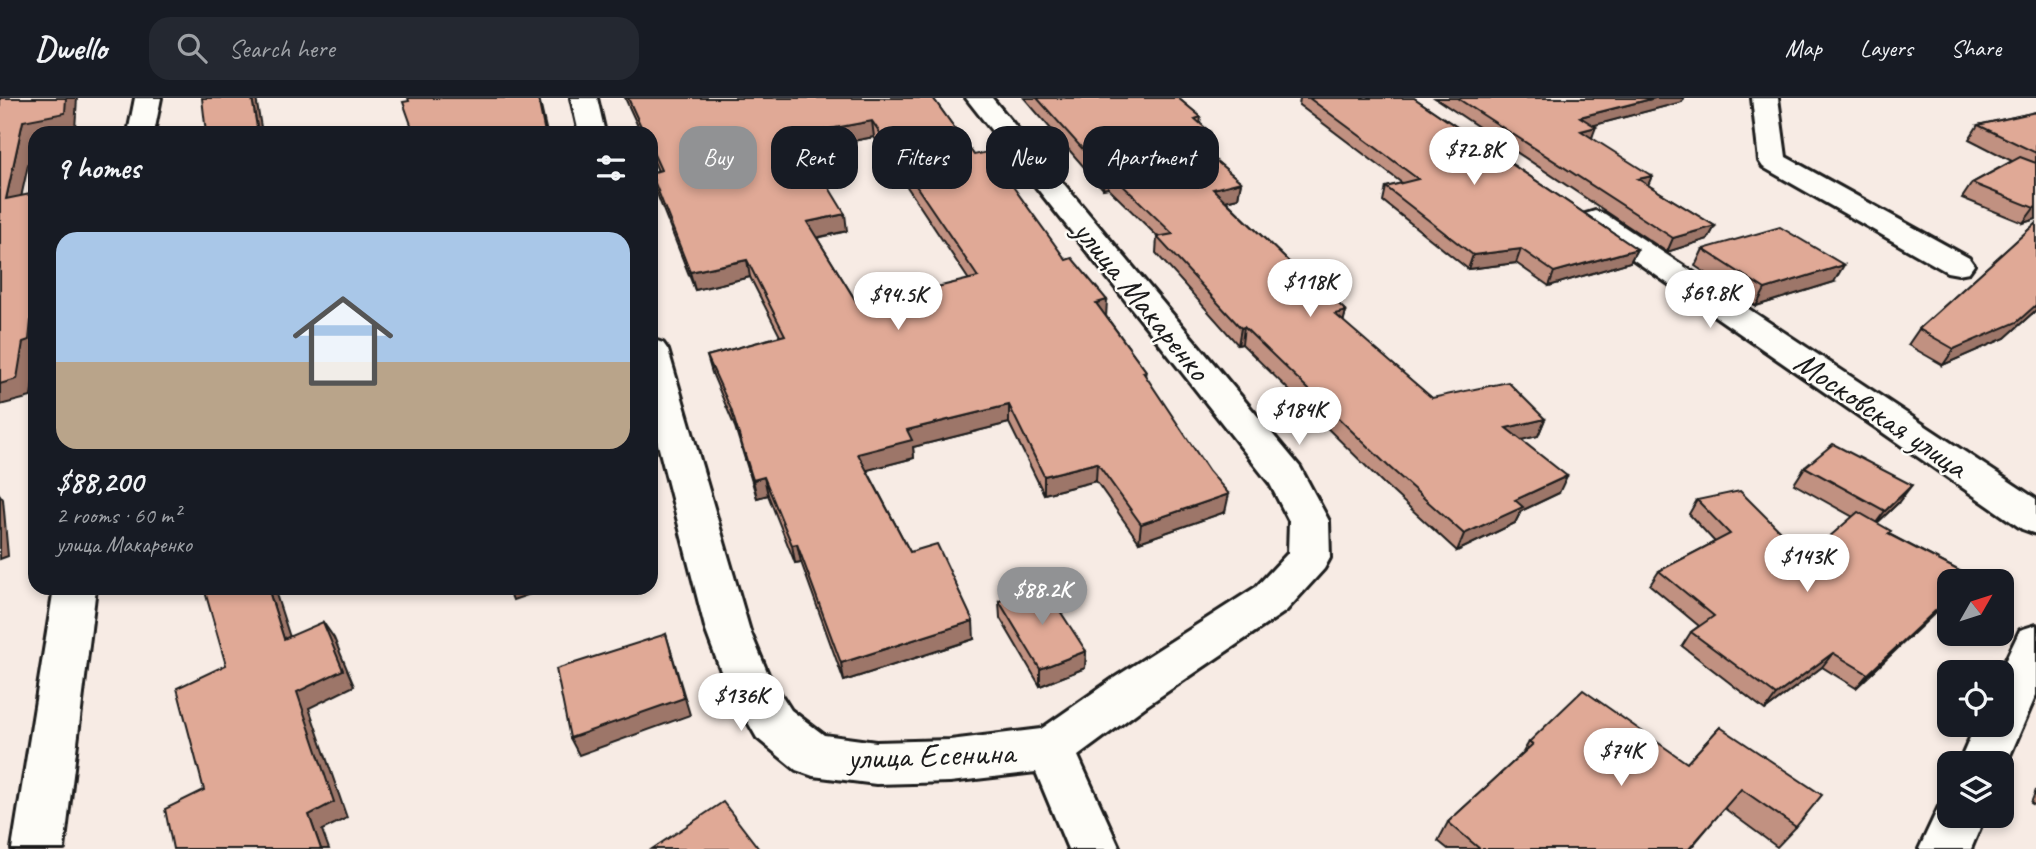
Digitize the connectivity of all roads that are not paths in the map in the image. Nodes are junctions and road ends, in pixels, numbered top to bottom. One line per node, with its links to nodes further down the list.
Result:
1 (148, 98): 5 (street)
2 (584, 98): 6 (street)
3 (979, 98): 14 (street, улица Макаренко)
4 (1765, 98): 8 (street)
5 (142, 126)
6 (590, 126)
7 (1573, 206): 10 (street, Московская улица)
8 (1958, 265)
9 (658, 376): 14 (street, улица Есенина)
10 (2036, 519)
11 (74, 595): 16 (street)
12 (2036, 643): 13 (street)
13 (2014, 693)
14 (1051, 749): 17 (street, улица Есенина)
15 (1955, 828): 18 (street)
16 (38, 849)
17 (1094, 849)
18 (1945, 849)

